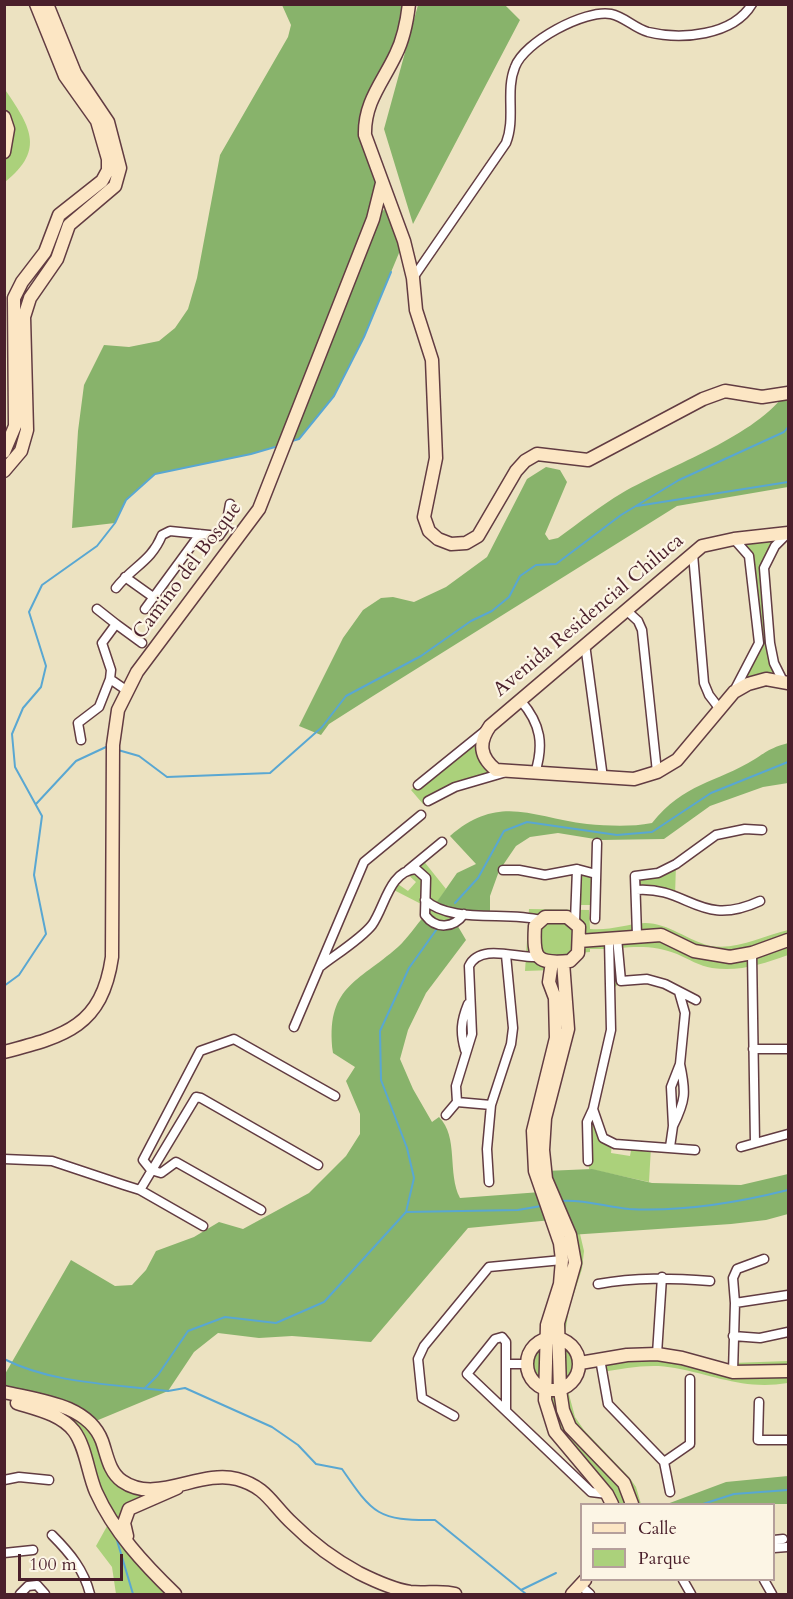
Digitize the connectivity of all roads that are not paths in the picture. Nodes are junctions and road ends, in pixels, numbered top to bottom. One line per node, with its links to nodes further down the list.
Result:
1 (36, 4): 12 (street)
2 (47, 4): 13 (street)
3 (409, 4): 7 (street)
4 (752, 4): 10 (street)
5 (4, 117): 6 (street)
6 (4, 152)
7 (382, 183): 8 (street); 9 (street, Camino del Bosque)
8 (391, 204): 9 (street); 10 (street)
9 (373, 219): 20 (street, Camino del Bosque)
10 (413, 278): 11 (street)
11 (789, 393)
12 (4, 452)
13 (4, 471)
14 (230, 504): 15 (street)
15 (226, 526): 18 (street); 20 (street)
16 (789, 533): 19 (street, Avenida Residencial Chiluca); 32 (street)
17 (200, 534): 18 (street); 22 (street); 24 (street)
18 (219, 536): 20 (street)
19 (734, 539): 21 (street, Avenida Residencial Chiluca); 34 (street)
20 (236, 541): 33 (street, Camino del Bosque)
21 (693, 554): 27 (street, Avenida Residencial Chiluca); 36 (street)
22 (125, 577): 23 (street); 24 (street)
23 (116, 588)
24 (153, 597): 26 (street)
25 (97, 609): 28 (street)
26 (145, 609)
27 (626, 610): 30 (street, Avenida Residencial Chiluca); 40 (street)
28 (116, 624): 29 (street); 31 (street)
29 (142, 643)
30 (585, 644): 35 (street, Avenida Residencial Chiluca); 42 (street)
31 (110, 679): 33 (street); 38 (street)
32 (786, 682): 34 (street, Avenida Residencial Chiluca)
33 (126, 690): 80 (street, Camino del Bosque)
34 (734, 692): 36 (street, Avenida Residencial Chiluca)
35 (521, 701): 37 (street, Avenida Residencial Chiluca); 41 (street)
36 (719, 708): 40 (street, Avenida Residencial Chiluca)
37 (490, 726): 39 (street, Avenida Residencial Chiluca); 43 (street, Avenida Residencial Chiluca)
38 (81, 740)
39 (509, 772): 41 (street, Avenida Residencial Chiluca); 44 (street, Avenida Residencial Chiluca)
40 (657, 772): 42 (street, Avenida Residencial Chiluca)
41 (535, 773): 42 (street, Avenida Residencial Chiluca)
42 (603, 778)
43 (418, 785)
44 (428, 801)
45 (421, 815): 72 (street)
46 (762, 830): 53 (street)
47 (442, 842): 50 (street)
48 (597, 843): 52 (street)
49 (577, 869): 51 (street); 52 (street); 58 (street)
50 (408, 870): 56 (street); 72 (street)
51 (503, 870)
52 (596, 874): 59 (street)
53 (649, 875): 54 (street); 55 (street)
54 (650, 889): 55 (street); 57 (street)
55 (636, 890): 64 (street)
56 (425, 900): 60 (street); 60 (street)
57 (760, 902)
58 (578, 905): 59 (street); 63 (street)
59 (595, 905): 61 (street)
60 (464, 914): 62 (street)
61 (595, 919)
62 (540, 920): 63 (street); 70 (street)
63 (575, 921): 67 (street)
64 (637, 935): 65 (street); 68 (street)
65 (613, 939): 67 (street); 73 (street); 75 (street)
66 (789, 940): 68 (street)
67 (579, 941): 71 (street)
68 (752, 953): 79 (street)
69 (506, 955): 70 (street); 83 (street); 84 (street)
70 (537, 957): 71 (street)
71 (557, 965): 101 (street)
72 (320, 966): 77 (street)
73 (623, 982): 74 (street); 75 (street)
74 (679, 992): 76 (street); 81 (street)
75 (609, 998): 85 (street)
76 (696, 1000)
77 (294, 1027)
78 (789, 1049): 79 (street)
79 (753, 1050): 89 (street)
80 (4, 1052)
81 (680, 1064): 87 (street); 87 (street)
82 (335, 1096): 96 (street)
83 (457, 1102): 84 (street); 86 (street)
84 (491, 1106): 97 (street)
85 (593, 1109): 90 (street); 94 (street)
86 (446, 1115)
87 (673, 1126): 90 (street)
88 (789, 1134): 89 (street)
89 (755, 1143): 91 (street)
90 (670, 1147): 92 (street)
91 (741, 1147)
92 (695, 1150)
93 (4, 1159): 98 (street)
94 (588, 1161)
95 (318, 1165): 96 (street)
96 (151, 1170): 98 (street); 99 (street)
97 (489, 1182)
98 (140, 1190): 100 (street)
99 (261, 1210)
100 (203, 1226)
101 (566, 1245): 103 (street); 111 (street)
102 (764, 1259): 108 (street)
103 (562, 1260): 111 (street); 126 (street)
104 (662, 1277): 105 (street); 106 (street); 112 (street)
105 (710, 1281)
106 (598, 1284)
107 (789, 1295): 108 (street)
108 (735, 1303): 110 (street)
109 (789, 1332): 110 (street)
110 (733, 1336): 118 (street)
111 (552, 1339): 114 (street); 116 (street); 120 (street); 121 (street)
112 (657, 1354): 113 (street); 118 (street)
113 (600, 1359): 114 (street); 128 (street)
114 (580, 1363): 121 (street)
115 (506, 1364): 116 (street); 125 (street); 125 (street)
116 (527, 1364): 120 (street)
117 (789, 1371): 118 (street)
118 (733, 1372)
119 (690, 1379): 128 (street)
120 (545, 1389): 121 (street); 133 (street)
121 (560, 1390): 134 (street)
122 (4, 1392): 131 (street)
123 (4, 1398): 136 (street)
124 (759, 1402): 127 (street)
125 (506, 1409): 133 (street)
126 (454, 1416)
127 (789, 1440)
128 (664, 1462): 132 (street)
129 (4, 1480): 130 (street)
130 (49, 1480)
131 (189, 1482): 136 (street); 144 (street)
132 (670, 1492)
133 (610, 1499)
134 (632, 1503)
135 (52, 1535): 142 (street)
136 (128, 1543): 143 (street)
137 (33, 1550): 138 (street)
138 (4, 1553)
139 (579, 1586): 145 (street)
140 (20, 1594): 141 (street)
141 (45, 1594)
142 (90, 1594)
143 (175, 1594)
144 (455, 1594)
145 (590, 1594)

